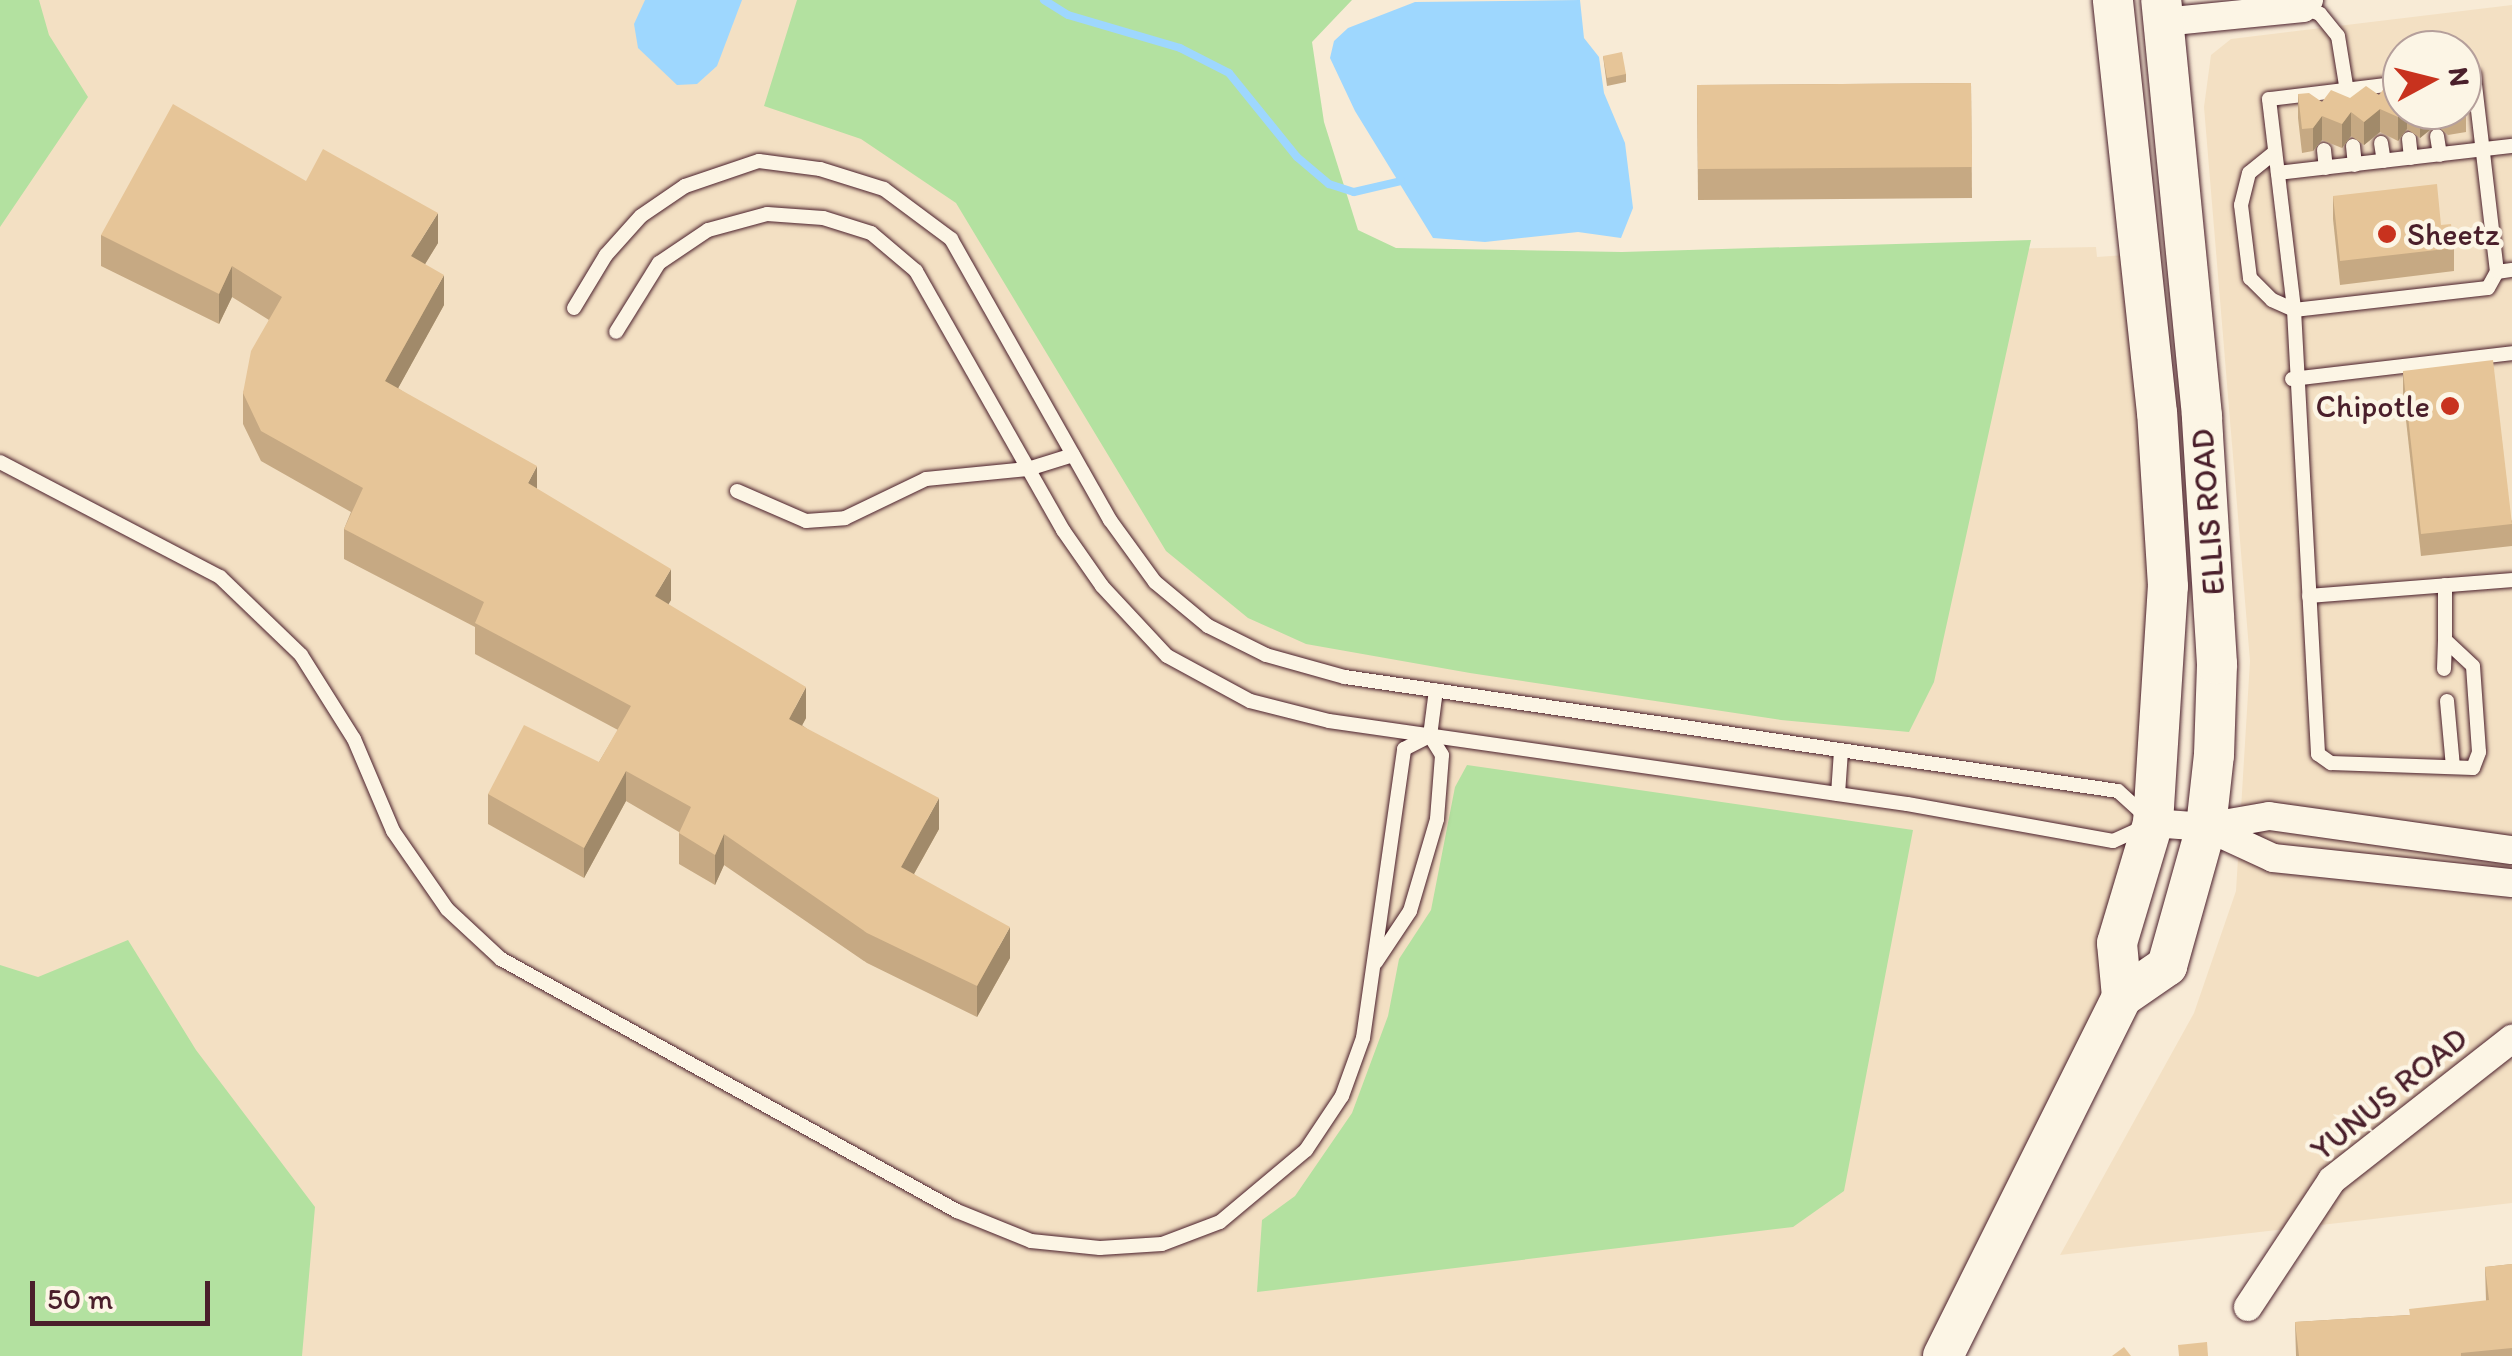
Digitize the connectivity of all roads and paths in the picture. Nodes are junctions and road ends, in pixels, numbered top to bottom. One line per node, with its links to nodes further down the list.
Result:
1 (2306, 4): 2 (street); 5 (lane)
2 (2139, 7): 46 (main road, ELLIS ROAD); 47 (main road, ELLIS ROAD)
3 (2382, 85): 4 (lane)
4 (2375, 86): 5 (lane); 7 (lane)
5 (2346, 90): 6 (lane); 8 (lane)
6 (2318, 93): 9 (lane); 18 (lane)
7 (2377, 108)
8 (2349, 111)
9 (2320, 115)
10 (2481, 130): 17 (lane)
11 (2438, 136): 19 (lane)
12 (2409, 140): 20 (lane)
13 (2382, 143): 21 (lane)
14 (2353, 146): 22 (lane)
15 (2512, 146): 17 (lane)
16 (2324, 150): 23 (lane)
17 (2483, 150): 19 (lane); 25 (lane)
18 (2275, 152): 24 (lane); 27 (lane)
19 (2440, 155): 20 (lane)
20 (2410, 158): 21 (lane)
21 (2384, 162): 22 (lane)
22 (2355, 164): 23 (lane)
23 (2326, 168): 24 (lane)
24 (2278, 174): 27 (lane)
25 (2504, 271): 27 (lane)
26 (574, 308): 31 (lane)
27 (2294, 310): 30 (lane)
28 (616, 332): 33 (lane)
29 (2512, 354): 30 (lane)
30 (2292, 379): 37 (lane)
31 (1073, 454): 33 (lane); 40 (lane)
32 (0, 462): 50 (lane)
33 (1028, 468): 34 (lane); 42 (lane)
34 (737, 491)
35 (2512, 580): 36 (lane)
36 (2445, 585): 37 (lane); 38 (lane)
37 (2309, 596): 44 (lane)
38 (2444, 640): 39 (lane); 44 (lane)
39 (2444, 669)
40 (1436, 690): 42 (lane); 43 (lane)
41 (2447, 701): 44 (lane)
42 (1430, 736): 45 (lane); 50 (lane); 50 (lane)
43 (1841, 755): 45 (lane); 46 (lane)
44 (2453, 767)
45 (1838, 794): 46 (lane)
46 (2153, 823): 47 (street); 51 (main road, ELLIS ROAD)
47 (2206, 827): 48 (street); 49 (street); 51 (main road, ELLIS ROAD)
48 (2512, 850)
49 (2512, 883)
50 (1371, 968)
51 (2122, 997): 54 (main road, ELLIS ROAD)
52 (2512, 1040): 53 (street, YUNUS ROAD)
53 (2248, 1307)
54 (1944, 1356)

